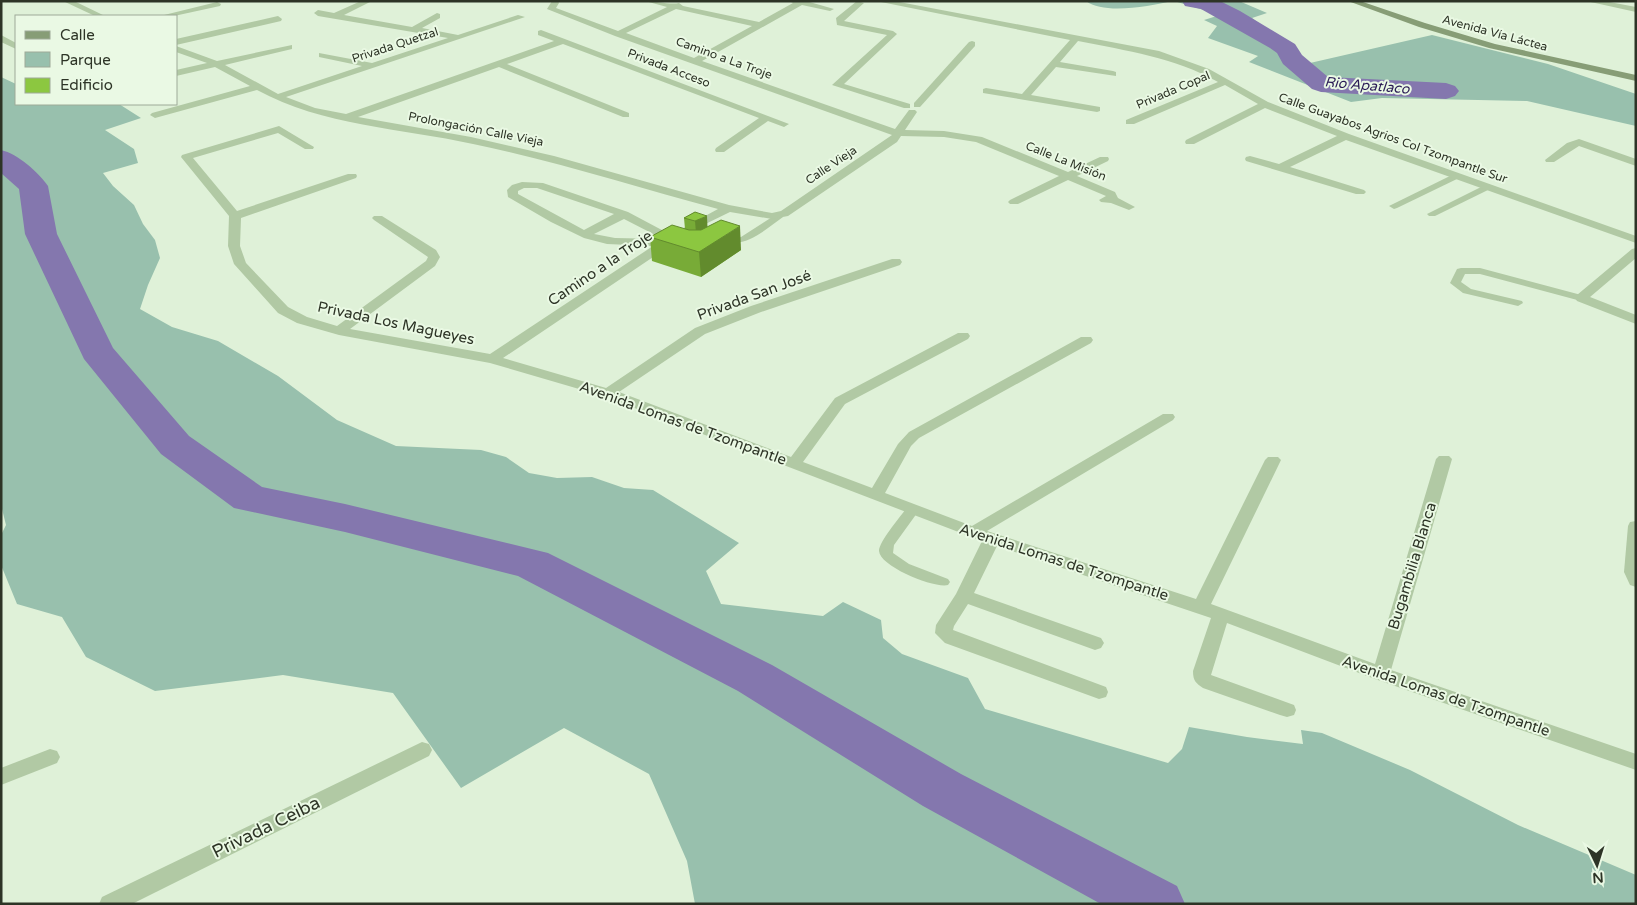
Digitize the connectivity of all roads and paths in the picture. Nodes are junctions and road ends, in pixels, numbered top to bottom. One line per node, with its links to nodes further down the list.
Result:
1 (368, 1): 18 (street)
2 (649, 1): 12 (street)
3 (687, 1): 12 (street)
4 (880, 1): 28 (street, Calle Guayabos Agrios Col Tzompantle Sur)
5 (1352, 1): 43 (street, Avenida Vía Láctea)
6 (1590, 1): 14 (street)
7 (72, 2): 16 (street)
8 (557, 2): 25 (street, Camino a La Troje)
9 (796, 2): 13 (street); 22 (street)
10 (860, 3): 50 (street)
11 (217, 4): 17 (street)
12 (676, 7): 22 (street); 25 (street)
13 (830, 9)
14 (1636, 10)
15 (318, 12): 18 (street)
16 (99, 15)
17 (168, 15)
18 (335, 16): 23 (street)
19 (437, 16): 23 (street)
20 (522, 17): 26 (street, Privada Quetzal)
21 (278, 19): 30 (street)
22 (760, 25): 36 (street)
23 (414, 29): 26 (street)
24 (540, 33): 29 (street, Privada Acceso)
25 (618, 34): 36 (street, Camino a La Troje)
26 (458, 37): 40 (street, Privada Quetzal)
27 (1, 38): 32 (street)
28 (1076, 38): 39 (street); 44 (street, Calle Guayabos Agrios Col Tzompantle Sur)
29 (563, 41): 38 (street); 55 (street, Privada Acceso)
30 (178, 42)
31 (972, 44): 50 (street)
32 (15, 45)
33 (288, 47): 37 (street)
34 (178, 50): 37 (street, Prolongación Calle Vieja)
35 (322, 55): 40 (street)
36 (694, 61): 58 (street, Camino a La Troje)
37 (215, 63): 41 (street); 45 (street, Prolongación Calle Vieja)
38 (498, 63): 53 (street); 54 (street)
39 (1054, 64): 42 (street); 48 (street)
40 (371, 65): 47 (street, Privada Quetzal)
41 (178, 72)
42 (1113, 74)
43 (1636, 78)
44 (1225, 82): 49 (street, Calle Guayabos Agrios Col Tzompantle Sur); 56 (street, Privada Copal)
45 (258, 87): 47 (street, Prolongación Calle Vieja); 52 (street)
46 (986, 90): 48 (street)
47 (277, 97): 54 (street, Prolongación Calle Vieja)
48 (1024, 97): 51 (street)
49 (1266, 104): 59 (street, Calle Guayabos Agrios Col Tzompantle Sur); 61 (street)
50 (912, 108): 58 (street)
51 (1097, 109)
52 (155, 115)
53 (626, 115)
54 (347, 117): 79 (street, Prolongación Calle Vieja)
55 (766, 118): 57 (street, Privada Acceso); 63 (street)
56 (1130, 122)
57 (784, 124)
58 (895, 136): 60 (street, Calle La Misión); 83 (street, Calle Vieja)
59 (1345, 136): 68 (street); 70 (street, Calle Guayabos Agrios Col Tzompantle Sur)
60 (954, 138): 71 (street, Calle La Misión); 72 (street, Calle La Misión)
61 (1190, 142)
62 (309, 147): 82 (street)
63 (720, 150)
64 (1104, 159): 71 (street)
65 (1250, 159): 68 (street)
66 (1550, 160): 67 (street)
67 (1636, 163)
68 (1280, 168): 74 (street)
69 (352, 176): 82 (street)
70 (1456, 176): 73 (street, Calle Guayabos Agrios Col Tzompantle Sur); 77 (lane)
71 (1068, 177): 72 (street); 75 (street, Calle La Misión)
72 (1056, 182): 75 (street, Calle La Misión); 76 (street)
73 (1487, 187): 81 (lane); 86 (street, Calle Guayabos Agrios Col Tzompantle Sur)
74 (1360, 192)
75 (1113, 200): 78 (street)
76 (1014, 202)
77 (1394, 206)
78 (1129, 207)
79 (728, 208): 83 (street, Prolongación Calle Vieja); 87 (street, Camino a la Troje)
80 (624, 214): 85 (street); 85 (street); 87 (street)
81 (1432, 214)
82 (235, 216): 94 (street, Privada Los Magueyes)
83 (779, 216): 88 (lane)
84 (378, 218): 94 (street)
85 (584, 234): 87 (street)
86 (1636, 240)
87 (669, 243): 97 (street, Camino a la Troje)
88 (713, 245)
89 (1636, 252): 91 (street)
90 (896, 262): 98 (street, Privada San José)
91 (1581, 298): 92 (lane); 93 (street)
92 (1518, 303)
93 (1636, 320)
94 (339, 331): 97 (street, Privada Los Magueyes)
95 (963, 336): 102 (street)
96 (1086, 340): 103 (street)
97 (492, 359): 98 (street, Avenida Lomas de Tzompantle)
98 (608, 393): 102 (street, Avenida Lomas de Tzompantle)
99 (1168, 417): 106 (street)
100 (1444, 459): 114 (street, Bugambilia Blanca)
101 (1273, 460): 111 (street)
102 (794, 464): 103 (street, Avenida Lomas de Tzompantle)
103 (876, 495): 104 (street, Avenida Lomas de Tzompantle)
104 (913, 509): 106 (street, Avenida Lomas de Tzompantle); 109 (lane)
105 (1636, 526): 108 (street)
106 (972, 532): 107 (street, Avenida Lomas de Tzompantle)
107 (992, 538): 110 (street); 111 (street, Avenida Lomas de Tzompantle)
108 (1636, 581)
109 (943, 582)
110 (964, 596): 113 (street); 115 (street)
111 (1201, 607): 112 (street, Avenida Lomas de Tzompantle)
112 (1221, 615): 114 (street, Avenida Lomas de Tzompantle); 116 (street)
113 (1095, 643)
114 (1381, 674): 119 (street, Avenida Lomas de Tzompantle)
115 (1098, 692)
116 (1287, 710)
117 (422, 750): 121 (street, Privada Ceiba)
118 (50, 757): 120 (street)
119 (1636, 762)
120 (1, 778)
121 (110, 904)

